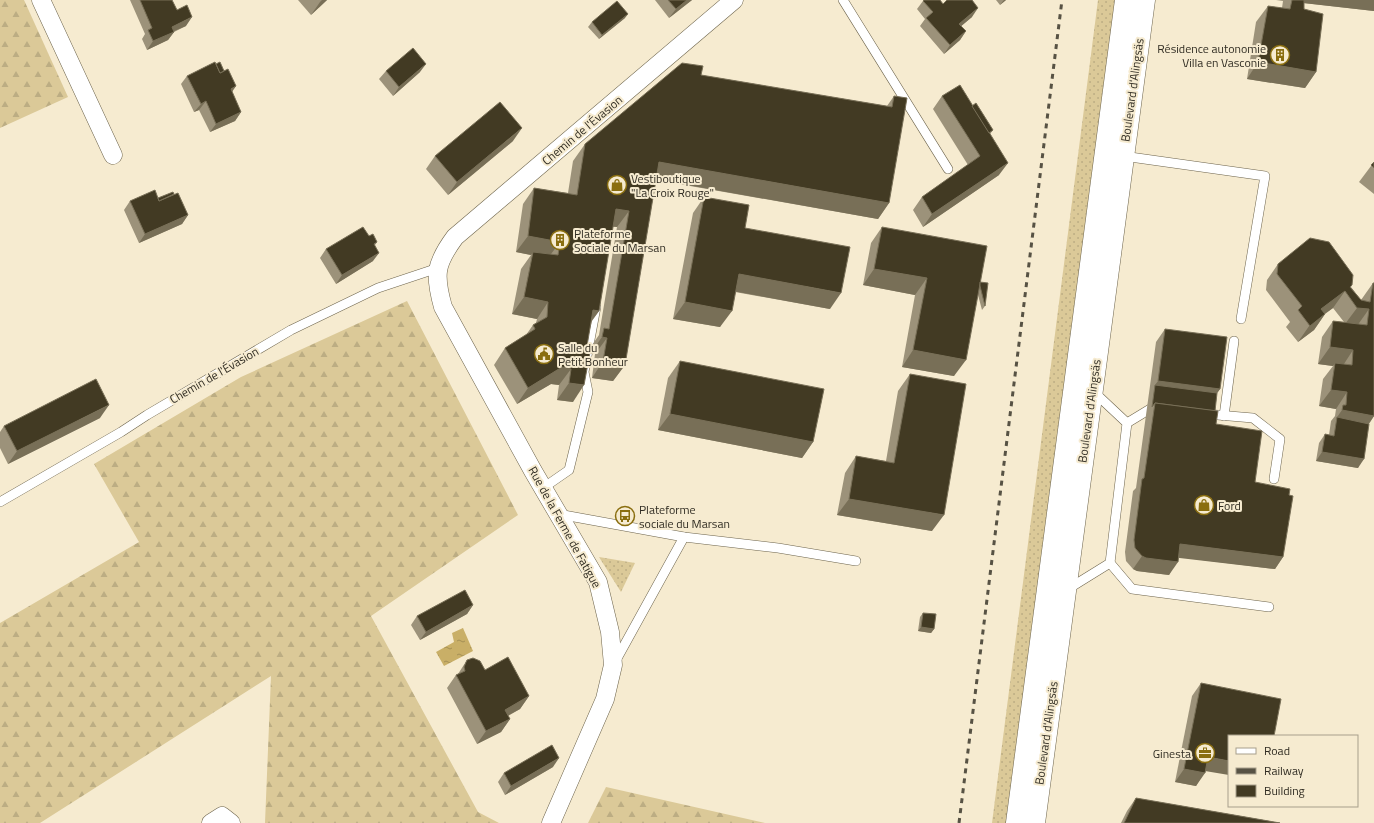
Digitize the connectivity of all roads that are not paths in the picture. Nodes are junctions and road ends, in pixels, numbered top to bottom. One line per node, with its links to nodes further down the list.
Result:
1 (41, 0): 6 (street)
2 (734, 0): 9 (street, Chemin de l'Évasion)
3 (843, 0): 8 (lane)
4 (1126, 0): 32 (main road, Boulevard d'Alingsäs)
5 (1144, 0): 7 (main road, Boulevard d'Alingsäs)
6 (113, 155)
7 (1124, 156): 12 (lane); 14 (main road, Boulevard d'Alingsäs)
8 (948, 169)
9 (438, 268): 10 (street, Chemin de l'Évasion); 21 (lane, Chemin de l'Évasion)
10 (437, 287): 20 (street, Rue de la Ferme de Fatigue)
11 (598, 297): 20 (lane)
12 (1241, 319)
13 (1234, 341): 17 (lane)
14 (1092, 390): 18 (lane); 26 (main road, Boulevard d'Alingsäs)
15 (1165, 411): 18 (lane)
16 (1195, 413): 17 (lane)
17 (1224, 416): 19 (lane)
18 (1127, 423): 25 (lane)
19 (1274, 479)
20 (543, 488): 22 (street, Rue de la Ferme de Fatigue)
21 (0, 502)
22 (558, 514): 23 (lane); 28 (street, Rue de la Ferme de Fatigue)
23 (684, 537): 24 (lane); 28 (lane)
24 (856, 561)
25 (1110, 563): 26 (lane); 27 (lane)
26 (1065, 591): 33 (main road, Boulevard d'Alingsäs)
27 (1269, 607)
28 (613, 665): 31 (street, Rue de la Ferme de Fatigue)
29 (211, 823): 30 (street)
30 (231, 823)
31 (551, 823)
32 (1016, 823)
33 (1034, 823)

